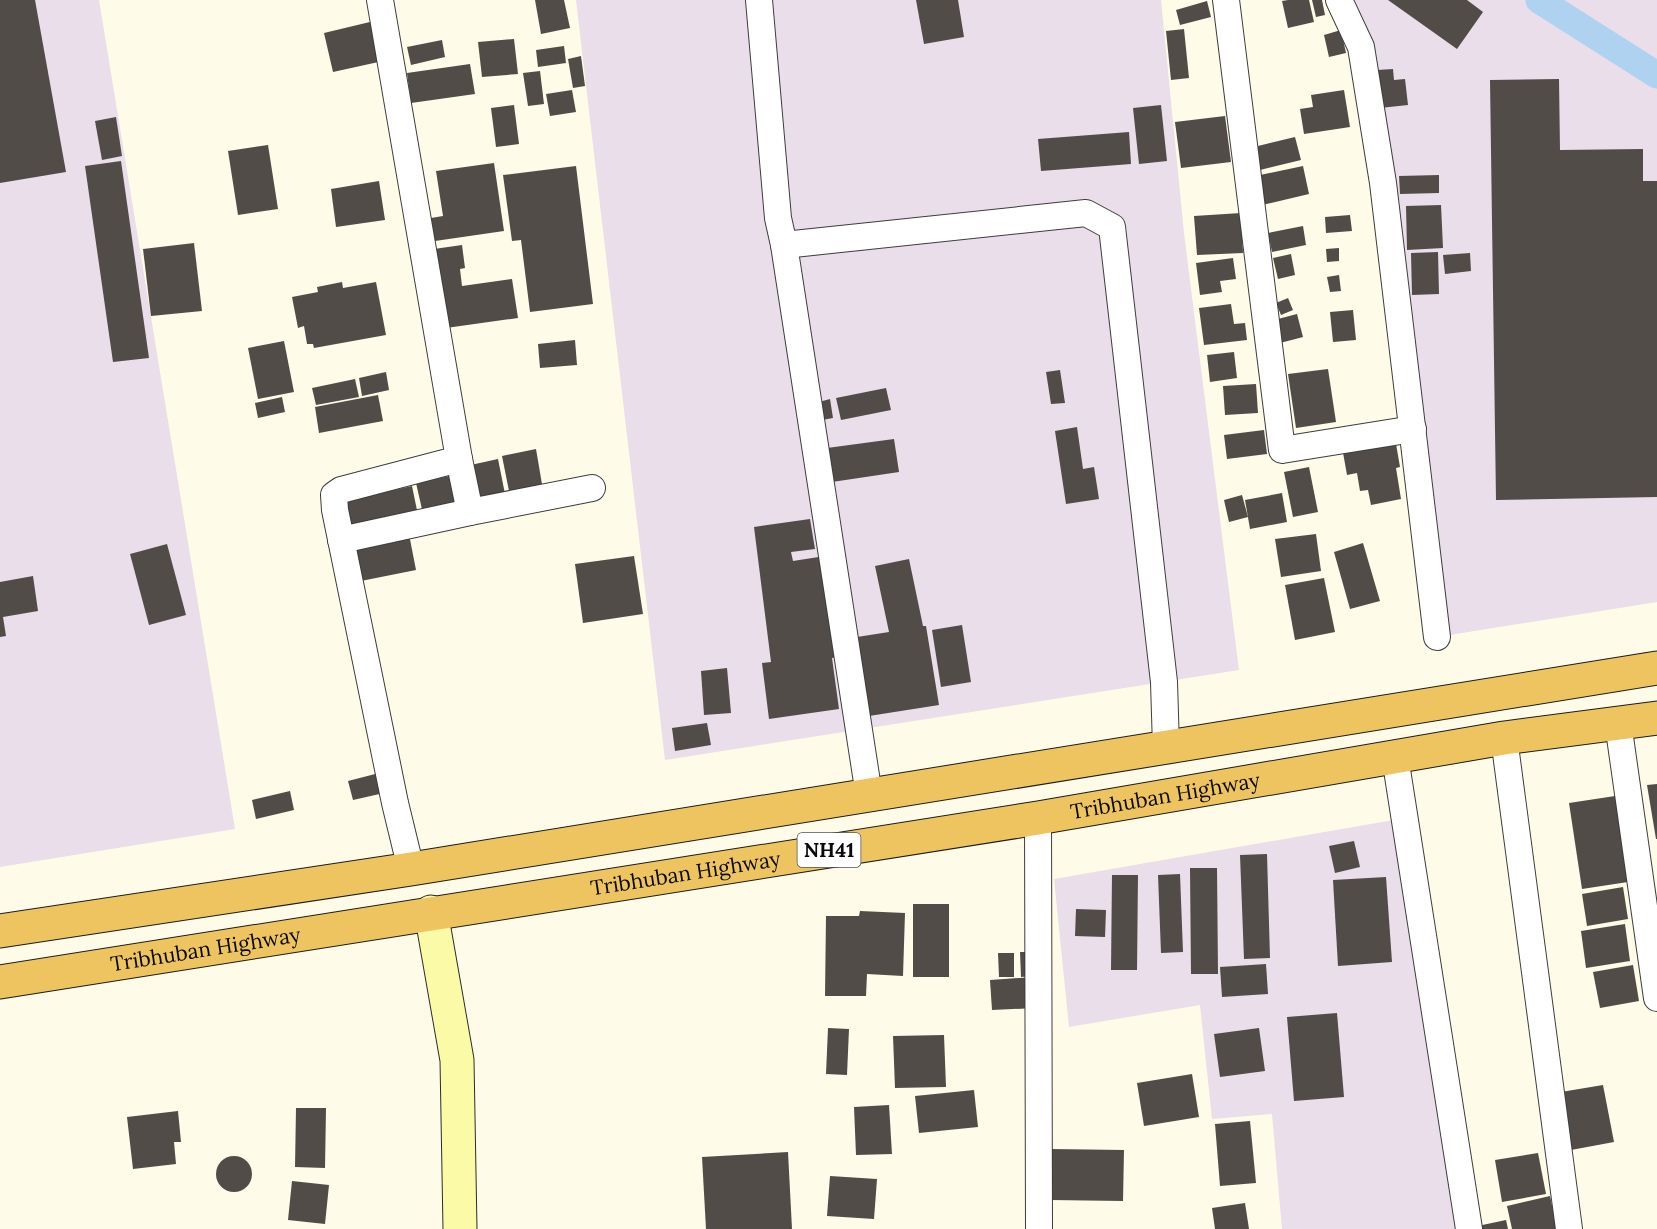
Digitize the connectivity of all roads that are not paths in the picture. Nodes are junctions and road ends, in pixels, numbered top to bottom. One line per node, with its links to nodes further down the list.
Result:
1 (380, 0): 7 (street)
2 (759, 0): 5 (street)
3 (1226, 0): 6 (street)
4 (1339, 0): 6 (street)
5 (784, 245): 16 (street); 18 (street)
6 (1413, 429): 11 (street)
7 (459, 459): 9 (street); 10 (street)
8 (592, 488): 9 (street)
9 (470, 512): 10 (street)
10 (341, 540): 20 (street)
11 (1437, 637)
12 (1657, 668): 16 (highway, NH41)
13 (1657, 718): 14 (highway, Tribhuban Highway / NH41)
14 (1618, 723): 15 (highway, Tribhuban Highway / NH41); 24 (street)
15 (1504, 738): 17 (highway, Tribhuban Highway / NH41); 28 (street)
16 (1166, 747): 18 (highway, NH41)
17 (1395, 757): 19 (highway, Tribhuban Highway / NH41); 27 (street)
18 (869, 795): 20 (highway, NH41)
19 (1038, 818): 21 (highway, Tribhuban Highway / NH41); 26 (street)
20 (411, 869): 22 (highway, NH41)
21 (431, 912): 23 (highway, Tribhuban Highway / NH41); 25 (main road)
22 (0, 931)
23 (0, 982)
24 (1657, 998)
25 (460, 1229)
26 (1039, 1229)
27 (1469, 1229)
28 (1569, 1229)

